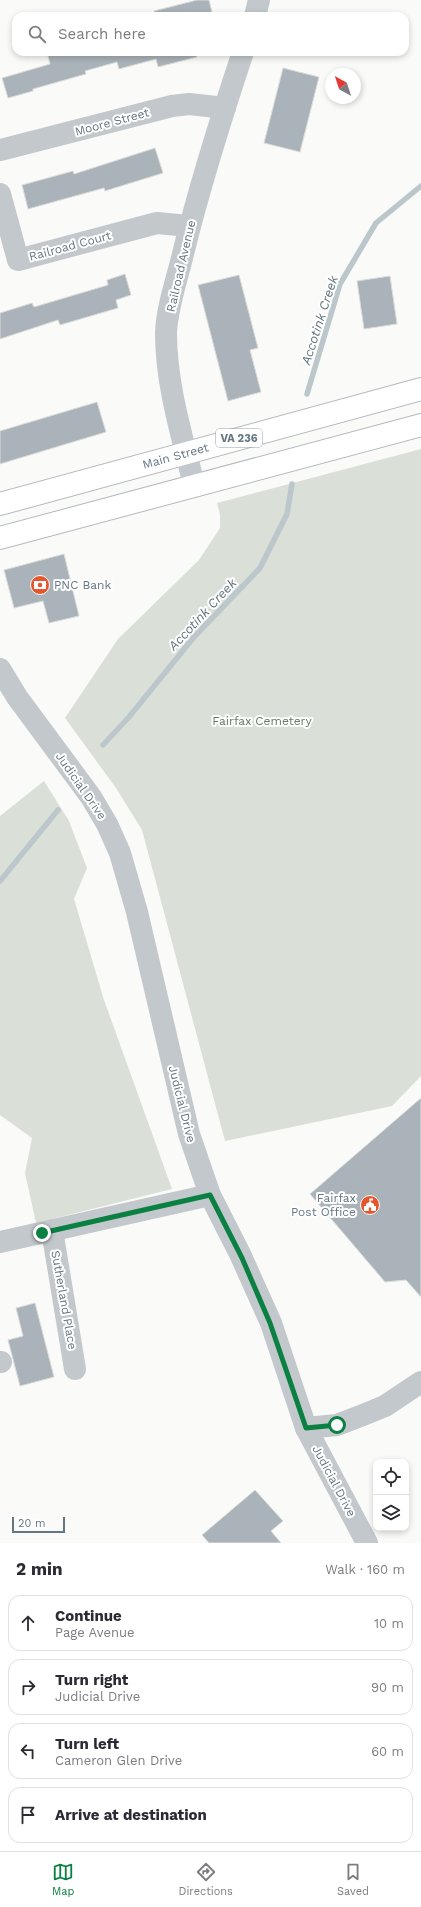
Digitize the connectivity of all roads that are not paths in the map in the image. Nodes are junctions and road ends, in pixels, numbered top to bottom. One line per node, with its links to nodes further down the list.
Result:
1 (259, 0): 2 (street)
2 (256, 12)
3 (242, 56): 4 (street, Railroad Avenue)
4 (225, 108): 5 (street, Moore Street); 7 (street, Railroad Avenue)
5 (0, 150)
6 (0, 194): 7 (street, Railroad Court)
7 (189, 226): 10 (street, Railroad Avenue)
8 (421, 389): 10 (main road, Main Street / VA 236)
9 (421, 425): 11 (main road)
10 (187, 453): 11 (street, Railroad Avenue); 12 (main road, Main Street / VA 236)
11 (194, 485): 13 (main road)
12 (0, 504)
13 (0, 538)
14 (0, 669): 15 (street, Judicial Drive)
15 (210, 1195): 16 (street); 20 (street, Judicial Drive)
16 (52, 1230): 17 (street); 18 (street, Sutherland Place)
17 (0, 1242)
18 (76, 1369)
19 (421, 1382): 20 (street)
20 (306, 1428): 21 (street, Judicial Drive)
21 (367, 1543)

